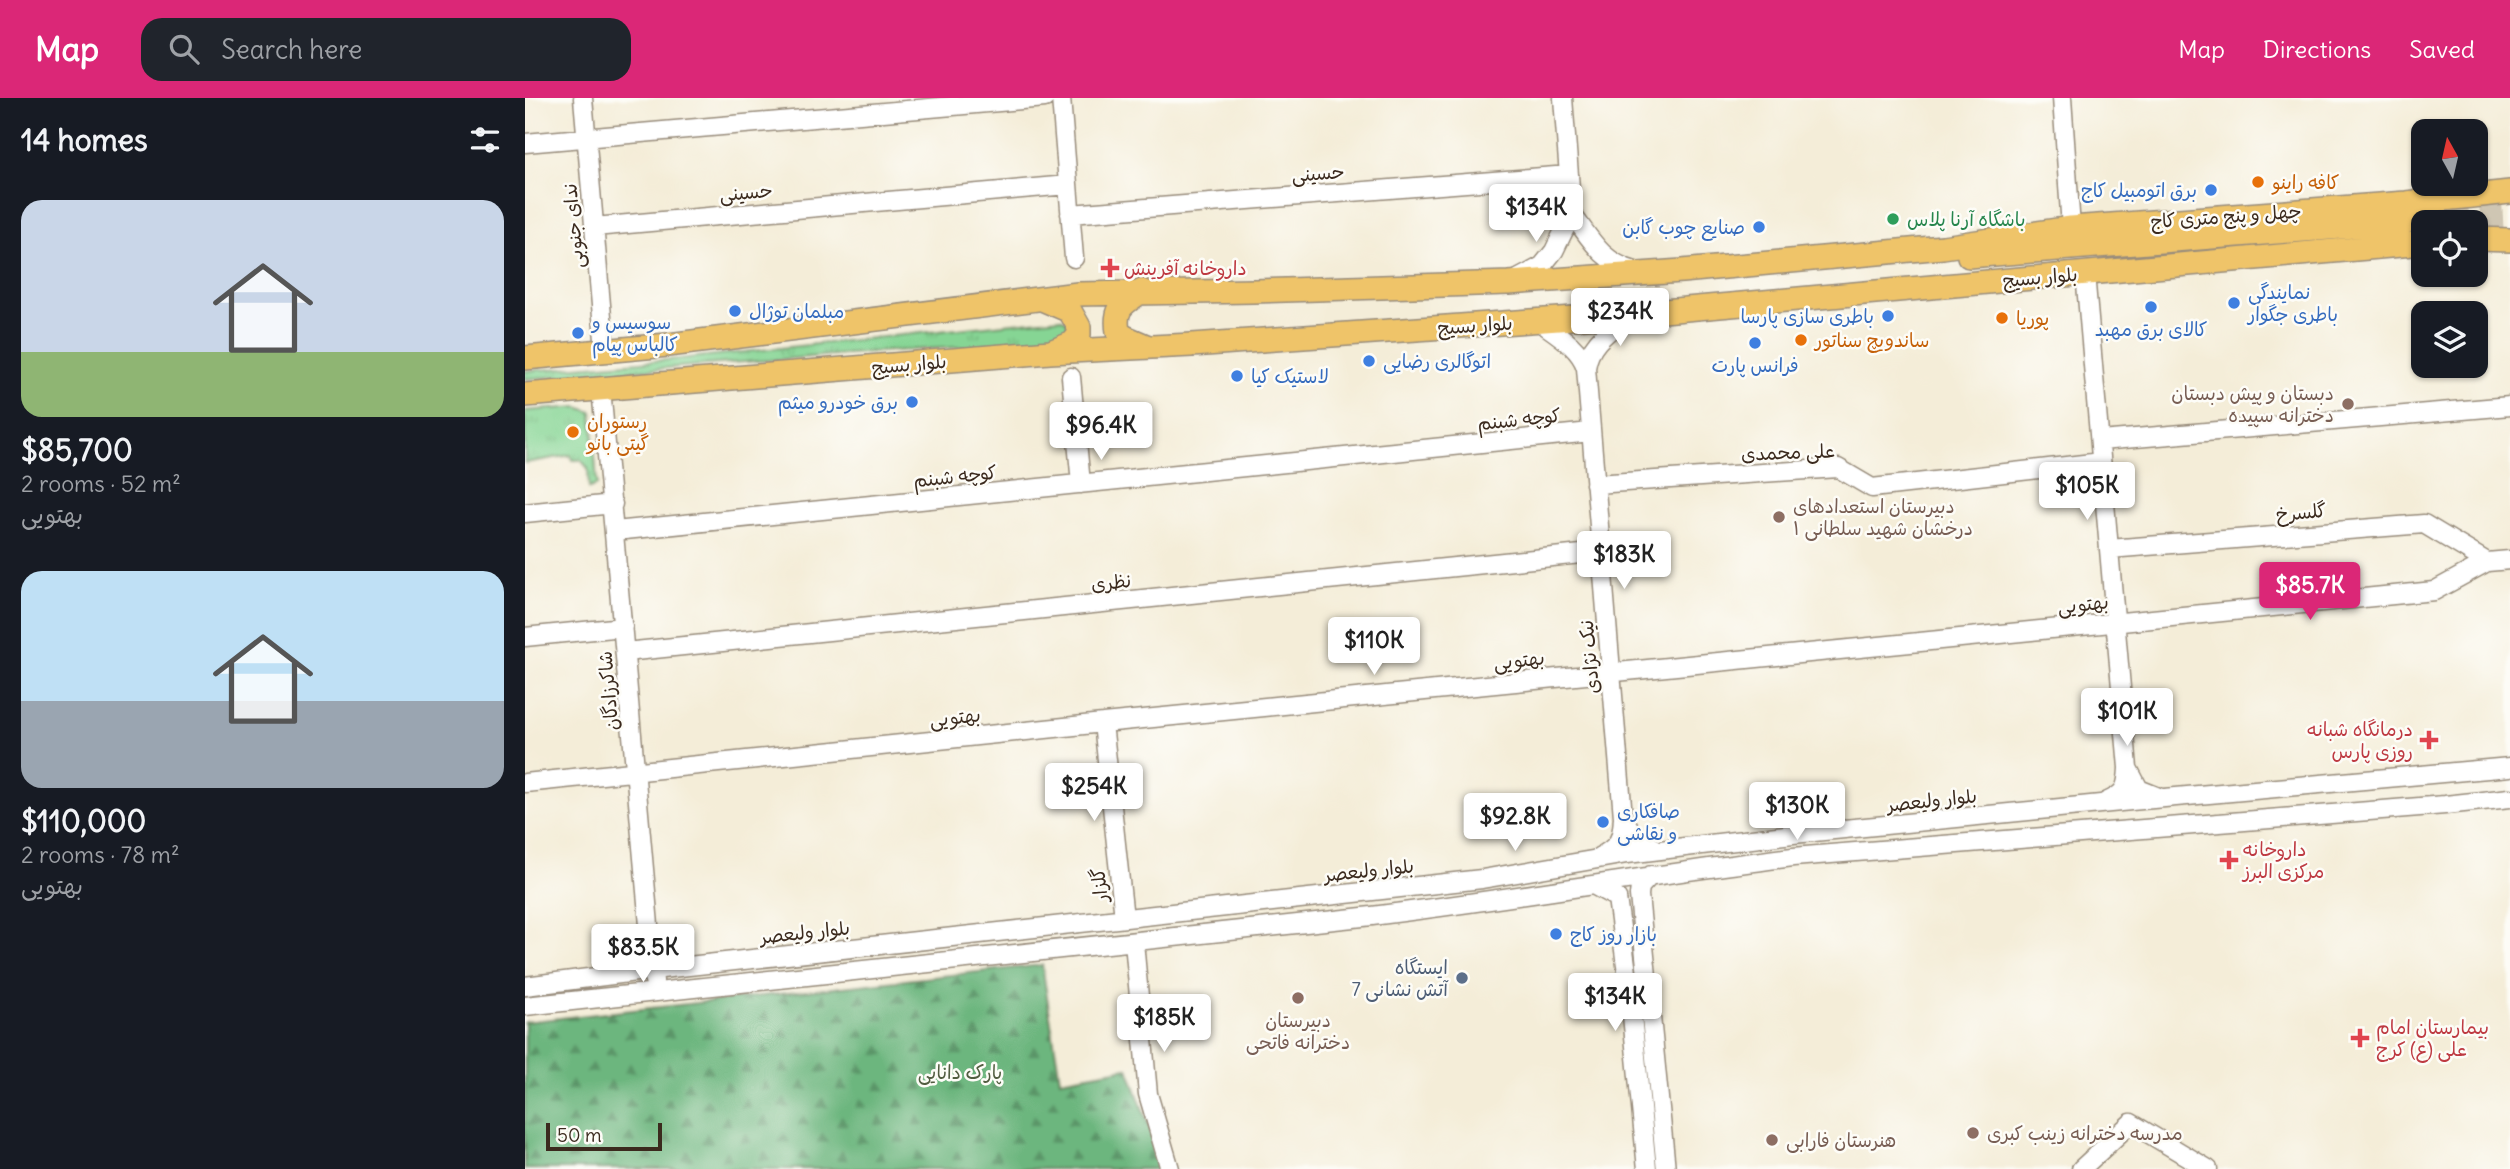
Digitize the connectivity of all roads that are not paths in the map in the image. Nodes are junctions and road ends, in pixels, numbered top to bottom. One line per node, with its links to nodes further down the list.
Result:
1 (583, 98): 6 (street, ندای جنوبی)
2 (1045, 98): 6 (street)
3 (1061, 98): 9 (street)
4 (1563, 98): 8 (street)
5 (2062, 98): 16 (street)
6 (587, 138): 7 (street); 15 (street, ندای جنوبی)
7 (525, 143)
8 (1569, 175): 13 (street, حسینی); 14 (street)
9 (1068, 185): 13 (street); 15 (street, حسینی)
10 (2510, 192): 12 (main road, چهل و پنج متری کاج)
11 (2411, 211): 12 (main road)
12 (2406, 212): 16 (main road, چهل و پنج متری کاج); 20 (main road)
13 (1070, 214): 21 (street)
14 (1573, 214): 22 (street); 24 (street)
15 (594, 227): 30 (street, ندای جنوبی)
16 (2071, 228): 20 (main road, چهل و پنج متری کاج)
17 (2488, 239): 18 (main road)
18 (2510, 240)
19 (2411, 242): 23 (main road, بلوار بسیج)
20 (1943, 247): 22 (main road, بلوار بسیج)
21 (1074, 258)
22 (1645, 273): 24 (main road, بلوار بسیج)
23 (2085, 273): 27 (main road, بلوار بسیج); 39 (street)
24 (1509, 283): 25 (main road, بلوار بسیج)
25 (1142, 291): 26 (main road, بلوار بسیج); 29 (main road)
26 (1042, 298): 30 (main road, بلوار بسیج); 31 (main road)
27 (1630, 314): 28 (main road, بلوار بسیج); 33 (street)
28 (1538, 321): 29 (main road, بلوار بسیج); 33 (street)
29 (1150, 347): 31 (main road, بلوار بسیج)
30 (605, 351): 32 (main road, بلوار بسیج)
31 (1050, 352): 35 (main road, بلوار بسیج)
32 (525, 358)
33 (1586, 368): 38 (street, نیک نژادی)
34 (1071, 377): 41 (street)
35 (601, 388): 36 (main road, بلوار بسیج); 43 (street, شاکرزادگان)
36 (525, 395)
37 (2510, 406): 39 (street)
38 (1591, 432): 41 (street, کوچه شبنم); 42 (street, نیک نژادی)
39 (2100, 441): 40 (street)
40 (2101, 462): 42 (street, علی محمدی); 46 (street)
41 (1081, 484): 45 (street, کوچه شبنم)
42 (1595, 484): 47 (street, نیک نژادی)
43 (613, 504): 44 (street); 45 (street, شاکرزادگان)
44 (525, 513)
45 (615, 531): 51 (street, شاکرزادگان)
46 (2109, 549): 49 (street, گلسرخ); 50 (street)
47 (1601, 552): 53 (street, نظری); 54 (street, نیک نژادی)
48 (2510, 559): 49 (street, بهتویی)
49 (2487, 562): 50 (street, بهتویی)
50 (2115, 621): 54 (street, بهتویی); 56 (street)
51 (623, 628): 52 (street); 53 (street, شاکرزادگان)
52 (525, 637)
53 (625, 652): 58 (street, شاکرزادگان)
54 (1611, 672): 55 (street, بهتویی); 67 (street, نیک نژادی)
55 (1103, 723): 58 (street, بهتویی); 82 (street, گلزار)
56 (2128, 768): 62 (street); 65 (street)
57 (2510, 768): 59 (street, بلوار ولیعصر)
58 (635, 770): 61 (street, بهتویی); 84 (street, شاکرزادگان)
59 (2472, 771): 60 (street, بلوار ولیعصر); 64 (street)
60 (2419, 775): 62 (street, بلوار ولیعصر); 66 (street)
61 (525, 783)
62 (2166, 798): 65 (street, بلوار ولیعصر)
63 (2510, 798): 64 (street)
64 (2475, 802): 66 (street)
65 (2102, 804): 68 (street, بلوار ولیعصر)
66 (2416, 807): 71 (street)
67 (1623, 817): 70 (street); 73 (street)
68 (1831, 831): 69 (street, بلوار ولیعصر); 71 (street)
69 (1793, 834): 70 (street, بلوار ولیعصر); 72 (street)
70 (1658, 850): 73 (street, بلوار ولیعصر)
71 (1829, 854): 72 (street)
72 (1793, 857): 74 (street)
73 (1594, 860): 76 (street, بلوار ولیعصر)
74 (1651, 875): 75 (street); 78 (street)
75 (1595, 886): 79 (street); 80 (street)
76 (1408, 887): 77 (street, بلوار ولیعصر); 80 (street)
77 (1371, 891): 81 (street); 82 (street, بلوار ولیعصر)
78 (1639, 895): 79 (street); 87 (street)
79 (1617, 898): 88 (street)
80 (1412, 911): 81 (street)
81 (1372, 916): 83 (street)
82 (1124, 918): 84 (street, بلوار ولیعصر)
83 (1134, 942): 86 (street); 90 (street)
84 (652, 970): 85 (street, بلوار ولیعصر); 86 (street, شاکرزادگان)
85 (525, 986)
86 (656, 991): 89 (street)
87 (1649, 991): 88 (street); 92 (street)
88 (1630, 995): 91 (street)
89 (525, 1006)
90 (1170, 1169)
91 (1647, 1169)
92 (1666, 1169)
93 (2081, 1169): 94 (street)
94 (2208, 1169)

